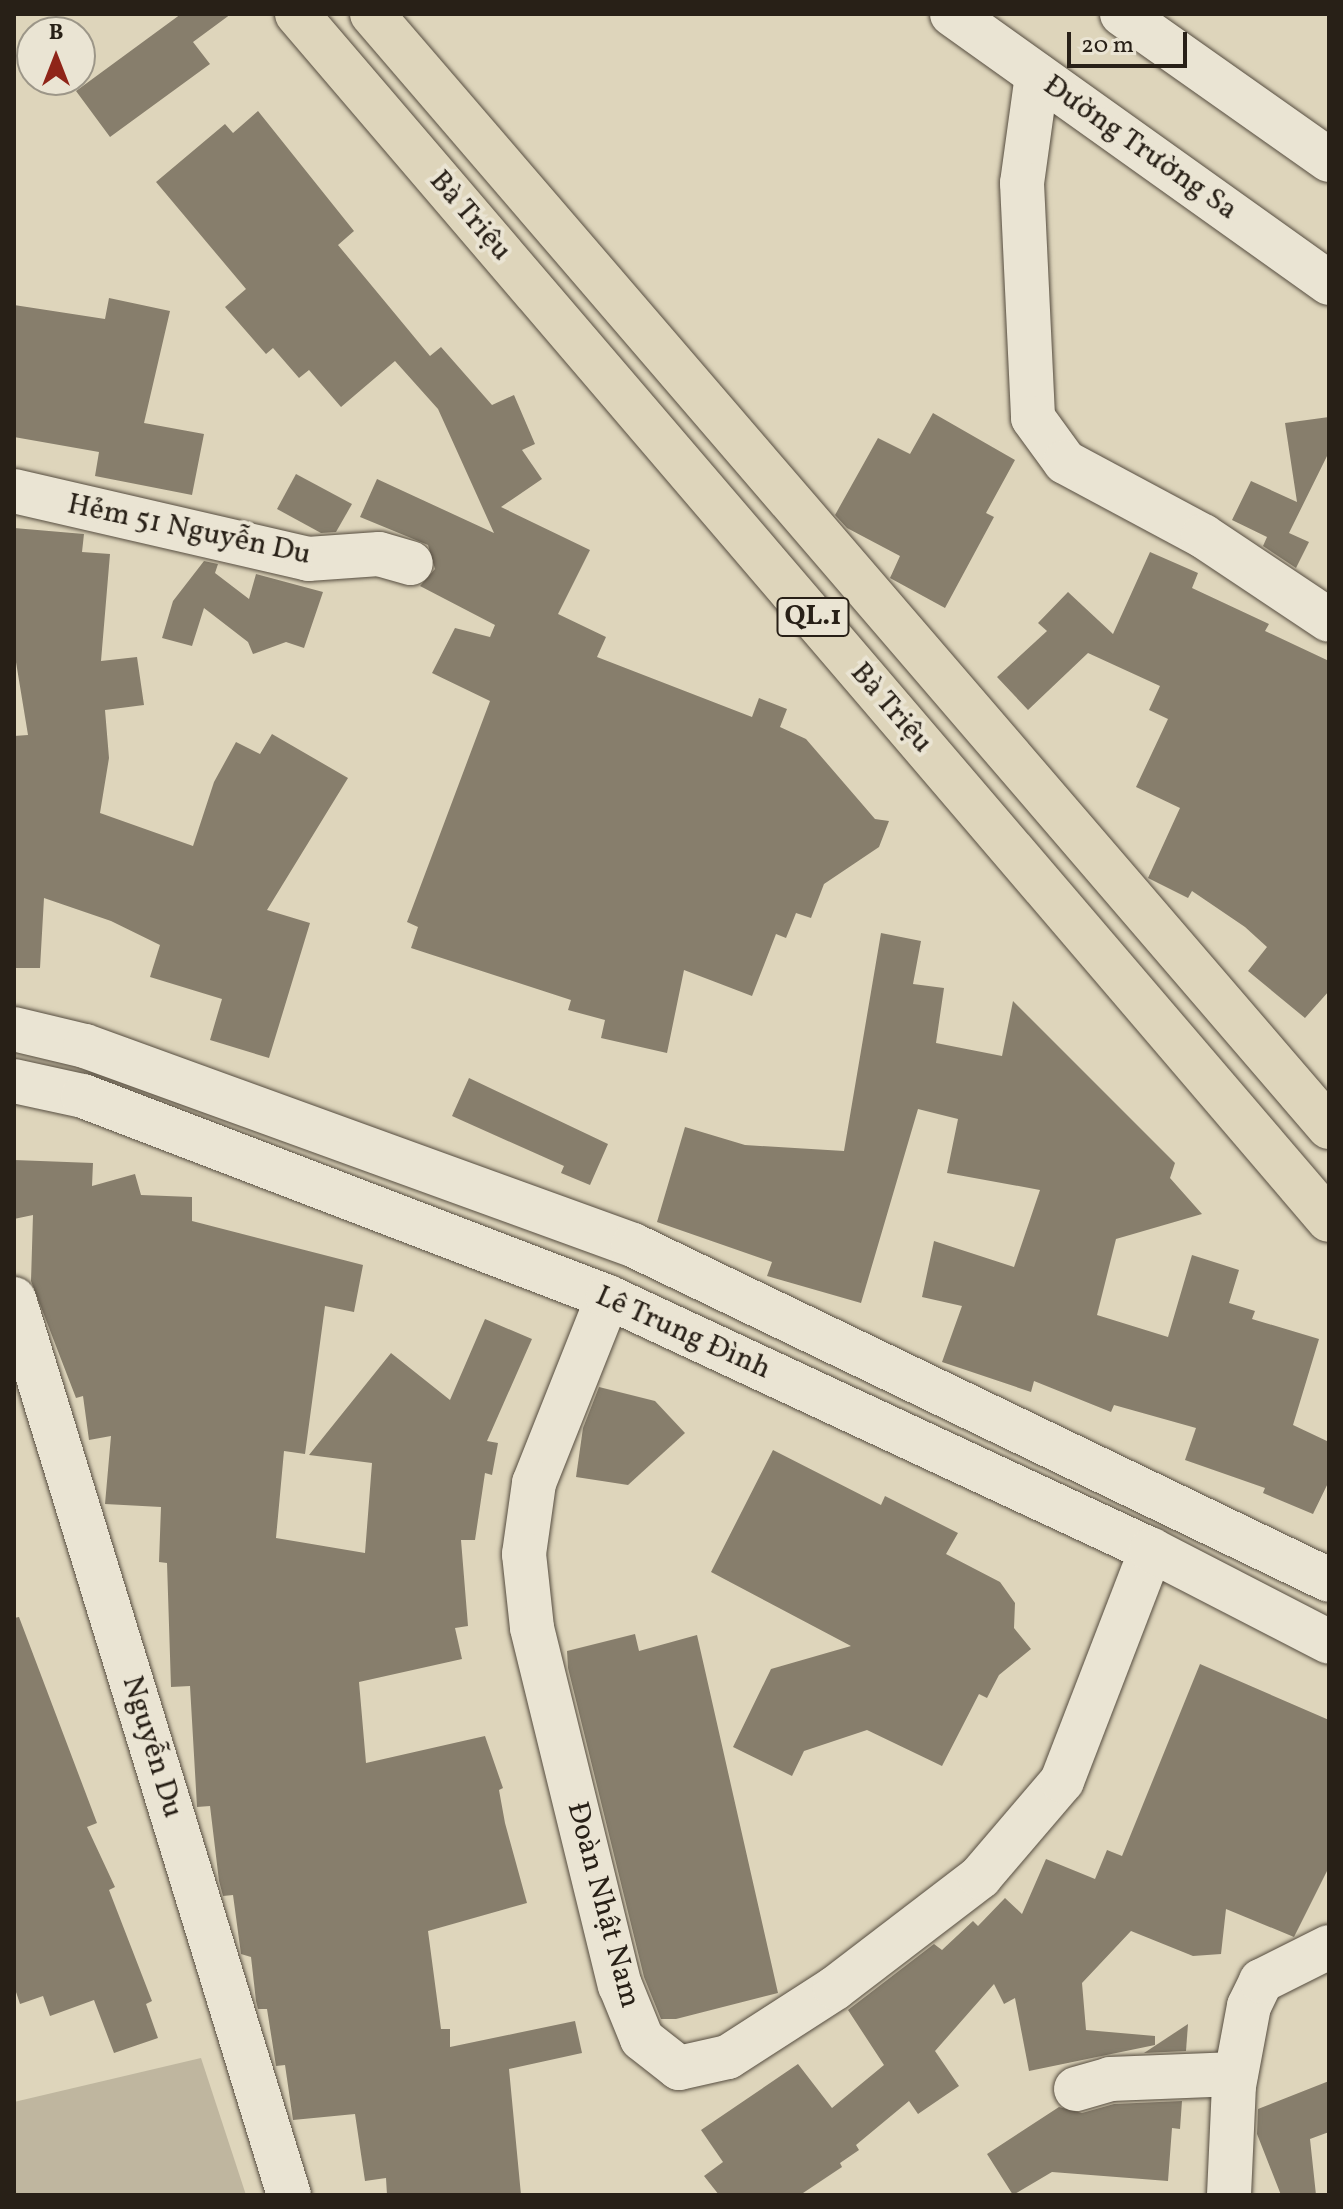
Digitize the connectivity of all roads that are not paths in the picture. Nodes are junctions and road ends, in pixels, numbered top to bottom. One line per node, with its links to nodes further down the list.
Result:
1 (297, 14): 14 (highway, Bà Triệu / QL.1)
2 (372, 14): 13 (highway, Bà Triệu / QL.1)
3 (952, 14): 5 (street, Đường Trường Sa)
4 (1122, 14): 6 (street)
5 (1037, 75): 7 (street, Đường Trường Sa); 10 (street)
6 (1329, 160)
7 (1329, 283)
8 (14, 491): 9 (street, Hẻm 51 Nguyễn Du)
9 (411, 563)
10 (1329, 620)
11 (14, 1029): 15 (street, Lê Trung Đình)
12 (14, 1081): 16 (street, Lê Trung Đình)
13 (1329, 1127)
14 (1329, 1220)
15 (633, 1245): 16 (street); 19 (street, Lê Trung Đình)
16 (608, 1297): 18 (street, Lê Trung Đình); 18 (street, Đoàn Nhật Nam)
17 (14, 1299): 24 (street, Nguyễn Du)
18 (1151, 1550): 20 (street, Lê Trung Đình)
19 (1329, 1580)
20 (1329, 1642)
21 (1329, 1947): 22 (street)
22 (1236, 2074): 23 (street); 25 (street)
23 (1076, 2089)
24 (289, 2195)
25 (1229, 2195)

